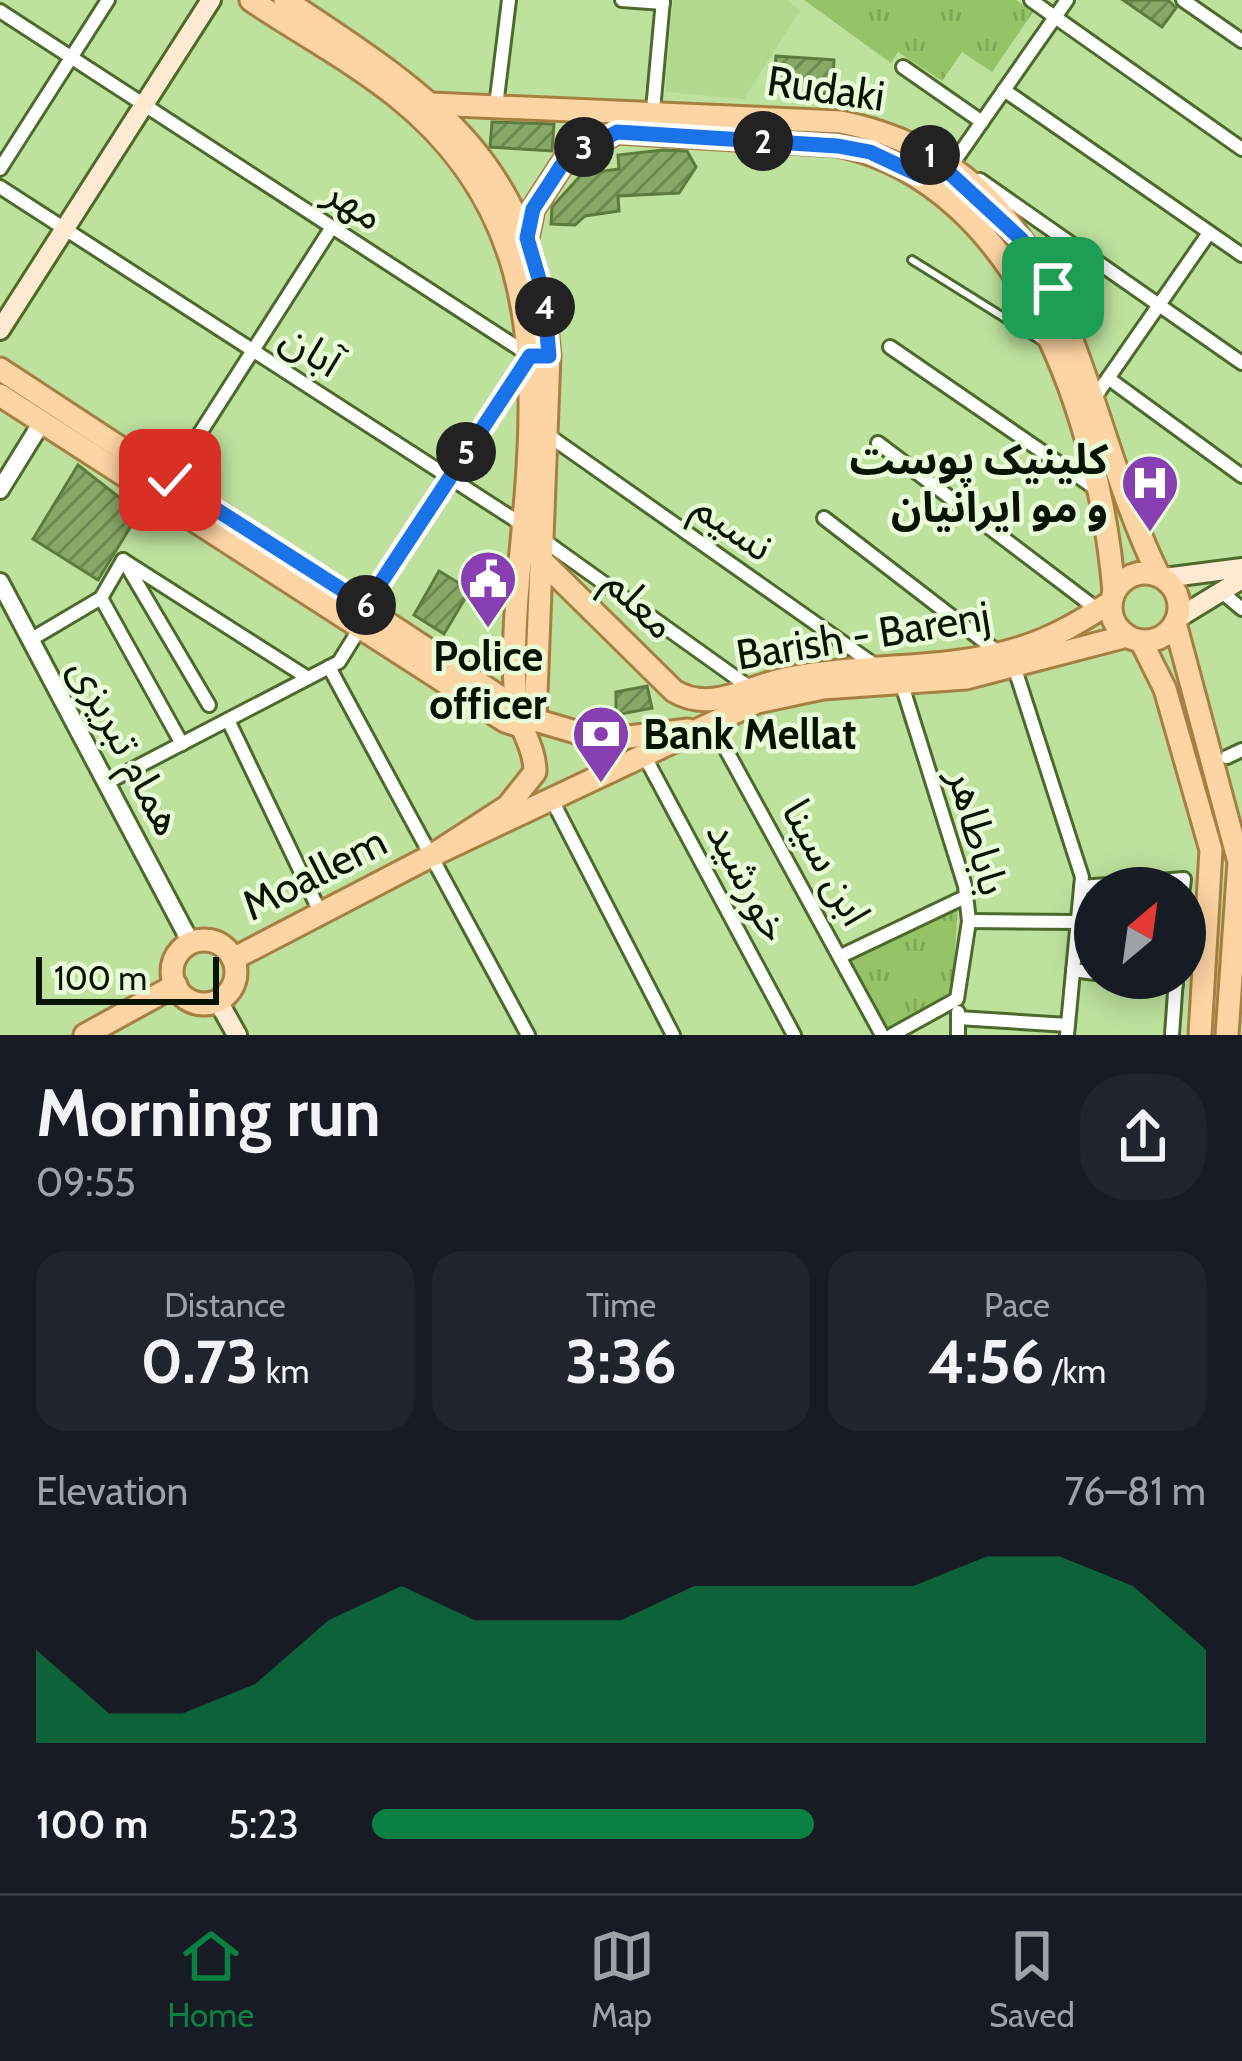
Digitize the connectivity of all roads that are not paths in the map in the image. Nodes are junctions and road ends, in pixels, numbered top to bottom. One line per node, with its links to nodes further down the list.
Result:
1 (108, 0): 14 (street)
2 (212, 0): 18 (main road)
3 (251, 0): 39 (main road)
4 (285, 0): 17 (main road)
5 (508, 0): 19 (street)
6 (622, 0): 10 (street)
7 (1030, 0): 12 (street)
8 (1067, 0): 12 (street)
9 (1183, 0): 13 (street)
10 (663, 2): 20 (street)
11 (0, 10): 14 (street, مهر)
12 (1055, 17): 16 (street); 22 (street)
13 (1242, 40)
14 (72, 57): 18 (street, مهر); 25 (street)
15 (903, 67): 21 (street)
16 (1004, 90): 21 (street); 29 (street)
17 (432, 104): 19 (main road, Rudaki); 30 (main road)
18 (144, 105): 27 (street, مهر); 28 (main road)
19 (496, 106): 20 (main road, Rudaki)
20 (652, 110): 23 (main road, Rudaki)
21 (982, 122): 24 (street)
22 (1242, 149)
23 (924, 164): 24 (main road, Rudaki); 30 (main road, Rudaki); 36 (main road, Rudaki)
24 (952, 165): 33 (street); 34 (main road, Rudaki)
25 (0, 169)
26 (0, 187): 28 (street, آبان)
27 (332, 227): 38 (street); 39 (street, مهر)
28 (65, 229): 35 (main road); 38 (street, آبان)
29 (1209, 233): 31 (street); 33 (street)
30 (527, 238): 39 (main road)
31 (1242, 255)
32 (912, 260): 36 (lane)
33 (1159, 305): 40 (street); 42 (street)
34 (1067, 321): 36 (main road); 42 (main road, Rudaki)
35 (0, 330)
36 (1049, 339): 50 (main road, Rudaki)
37 (890, 347): 50 (street)
38 (252, 350): 48 (street, آبان); 49 (street)
39 (539, 356): 45 (main road); 48 (street); 54 (main road)
40 (1242, 363)
41 (0, 369): 49 (main road)
42 (1101, 388): 47 (street); 57 (main road, Rudaki)
43 (0, 395): 44 (main road)
44 (42, 422): 51 (street); 53 (main road)
45 (548, 435): 54 (main road); 71 (street, نسیم)
46 (878, 443): 62 (street)
47 (1242, 476)
48 (450, 478): 54 (street, آبان); 63 (street)
49 (170, 480): 53 (main road)
50 (1096, 489): 62 (main road, Rudaki)
51 (0, 490)
52 (824, 518): 69 (street)
53 (216, 522): 63 (main road); 66 (main road)
54 (532, 545): 74 (street, آبان); 74 (main road, معلم); 76 (main road)
55 (124, 560): 61 (street); 72 (street); 75 (street)
56 (1242, 568): 57 (main road)
57 (1161, 577): 62 (main road); 65 (main road)
58 (1242, 579): 60 (main road)
59 (0, 582): 68 (street, همام تبریزی)
60 (1223, 593): 64 (street); 65 (main road)
61 (101, 598): 68 (street); 79 (street)
62 (1108, 602): 67 (main road); 69 (main road, Barish - Barenj)
63 (366, 605): 76 (main road)
64 (1242, 609)
65 (1177, 621): 67 (main road); 102 (main road)
66 (360, 628): 70 (street); 76 (main road)
67 (1134, 639): 69 (main road, Barish - Barenj); 112 (main road)
68 (30, 640): 83 (street, همام تبریزی)
69 (1007, 660): 71 (main road, Barish - Barenj); 73 (main road, Barish - Barenj); 86 (street)
70 (329, 667): 72 (street); 85 (street)
71 (881, 670): 74 (main road, Barish - Barenj)
72 (308, 678): 77 (street)
73 (902, 685): 78 (main road, Barish - Barenj); 87 (street, باباطاهر)
74 (749, 687)
75 (209, 705)
76 (524, 718): 78 (main road, Barish - Barenj); 85 (main road)
77 (228, 720): 79 (street); 88 (street)
78 (703, 726): 81 (main road, Barish - Barenj); 92 (street, ابن سینا)
79 (182, 744): 83 (street)
80 (1242, 751): 82 (street)
81 (645, 757): 84 (main road, Barish - Barenj); 107 (street, خورشید)
82 (1227, 757)
83 (107, 782): 91 (street, همام تبریزی)
84 (553, 802): 85 (main road, Barish - Barenj); 106 (street)
85 (431, 856): 88 (main road, Moallem); 105 (street)
86 (1075, 867)
87 (967, 896): 89 (street, باباطاهر); 92 (street)
88 (322, 916): 93 (main road, Moallem)
89 (969, 921): 90 (street); 97 (street, باباطاهر)
90 (1074, 922)
91 (191, 943): 93 (main road); 96 (main road)
92 (841, 956): 108 (street, ابن سینا)
93 (233, 958): 99 (main road)
94 (1074, 960): 95 (street)
95 (1073, 970): 101 (street)
96 (176, 985): 99 (main road); 103 (main road)
97 (958, 999): 100 (street, باباطاهر); 109 (street)
98 (1175, 999): 111 (street)
99 (218, 1001): 104 (main road)
100 (958, 1018): 101 (street); 110 (street, باباطاهر)
101 (1068, 1030)
102 (1230, 1032)
103 (85, 1035)
104 (237, 1035)
105 (528, 1035)
106 (674, 1035)
107 (794, 1035)
108 (882, 1035)
109 (892, 1035)
110 (958, 1035)
111 (1172, 1035)
112 (1200, 1035)

